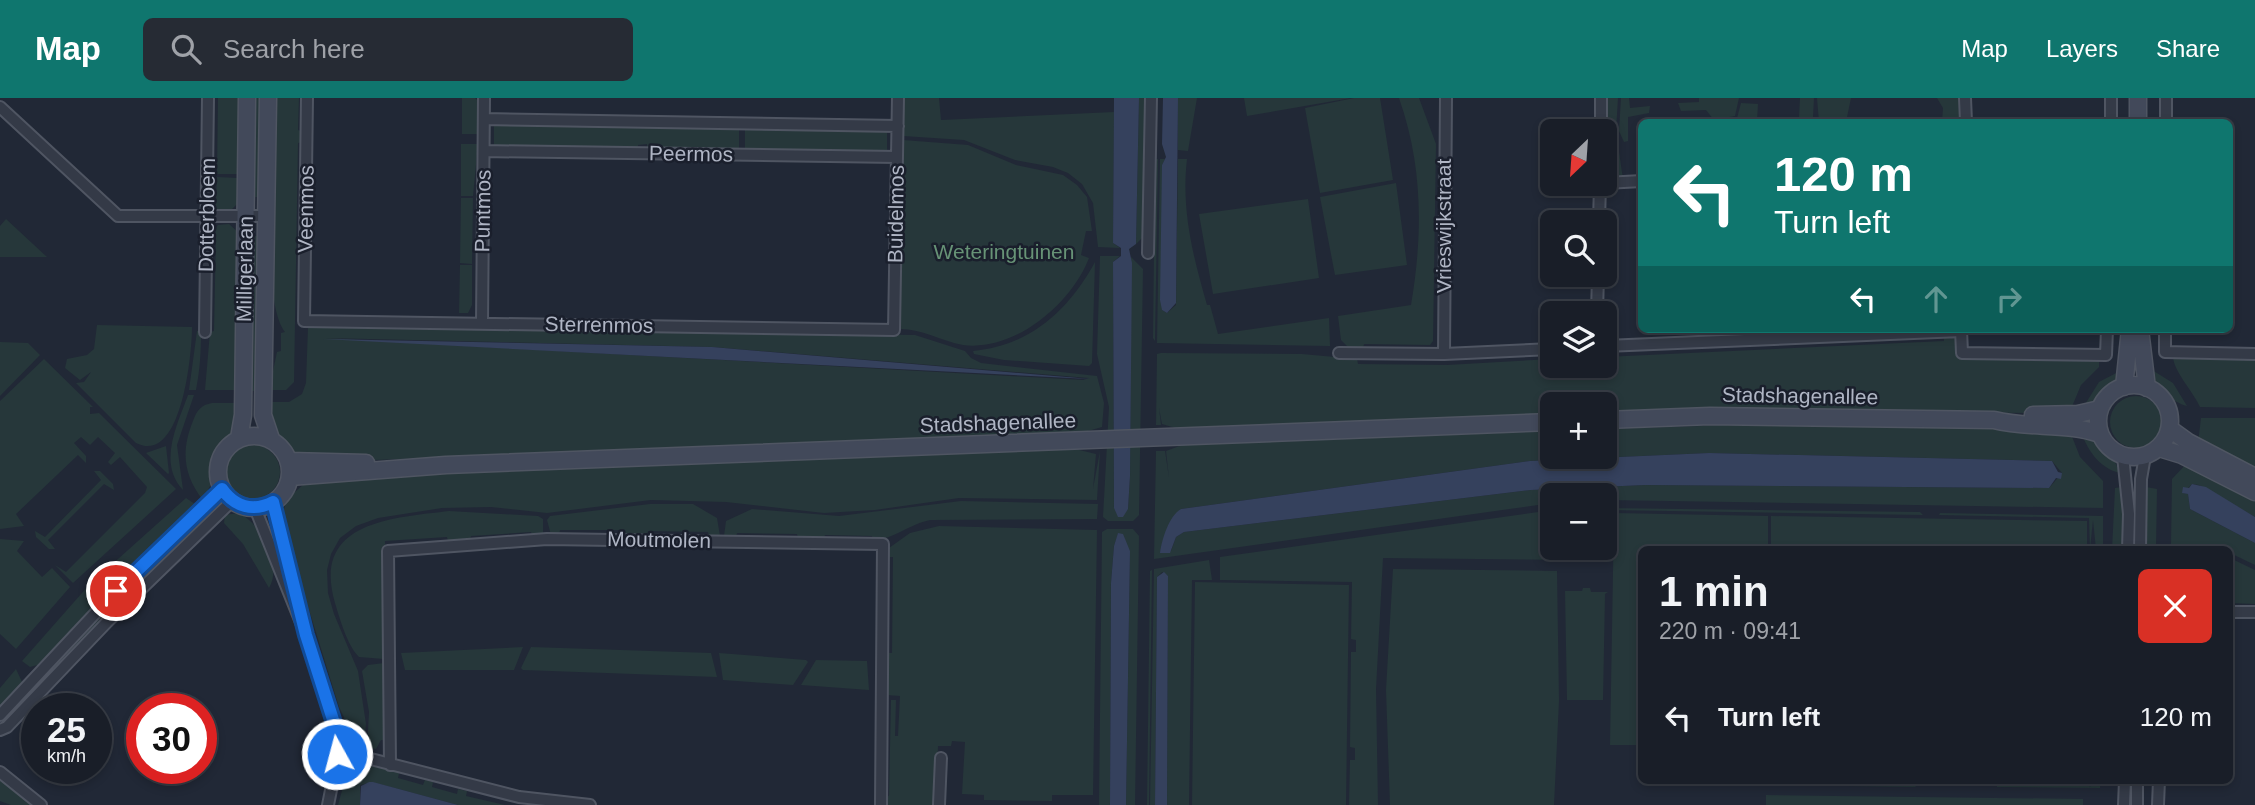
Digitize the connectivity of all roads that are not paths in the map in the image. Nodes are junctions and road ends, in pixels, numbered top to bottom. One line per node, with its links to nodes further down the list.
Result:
1 (208, 98): 28 (street, Dotterbloem)
2 (247, 98): 26 (main road, Milligerlaan)
3 (268, 98): 27 (main road, Milligerlaan)
4 (307, 98): 30 (street, Veenmos)
5 (484, 98): 15 (street, Puntmos)
6 (898, 98): 21 (street, Buidelmos)
7 (1151, 98): 29 (street)
8 (1446, 98): 43 (street, Vrieswijkstraat)
9 (1601, 98): 16 (street)
10 (1965, 98): 17 (street)
11 (2111, 98): 18 (street)
12 (2138, 98): 19 (main road)
13 (2166, 98): 20 (street)
14 (0, 107): 28 (street)
15 (484, 119): 21 (street, Peermos); 22 (street, Puntmos)
16 (1601, 119)
17 (1966, 119)
18 (2111, 119)
19 (2138, 119)
20 (2166, 119)
21 (898, 126): 23 (street, Buidelmos)
22 (484, 151): 23 (street, Peermos); 31 (street, Puntmos)
23 (897, 157): 32 (street, Buidelmos)
24 (1638, 181): 25 (street)
25 (1617, 182)
26 (245, 216): 27 (street); 28 (street); 53 (main road, Milligerlaan)
27 (267, 216): 54 (main road, Milligerlaan)
28 (207, 217): 33 (street, Dotterbloem)
29 (1148, 253)
30 (304, 321): 31 (street, Sterrenmos)
31 (482, 323): 32 (street, Sterrenmos)
32 (894, 330)
33 (205, 332)
34 (1894, 333): 40 (street)
35 (1961, 333): 36 (street)
36 (2107, 333)
37 (2130, 333): 45 (main road)
38 (2140, 333): 46 (main road)
39 (2165, 333): 44 (street)
40 (1617, 345)
41 (1540, 350): 43 (street)
42 (1339, 353): 43 (street)
43 (1444, 354)
44 (2255, 354)
45 (2124, 387): 46 (main road); 47 (main road)
46 (2147, 388): 51 (main road)
47 (2100, 409): 49 (main road, Stadshagenallee); 52 (main road)
48 (1617, 420): 49 (main road, Stadshagenallee)
49 (1994, 420): 52 (main road, Stadshagenallee)
50 (1540, 422): 57 (main road, Stadshagenallee)
51 (2170, 429): 55 (main road); 58 (main road)
52 (2100, 434): 56 (main road)
53 (239, 438): 54 (main road); 60 (main road)
54 (271, 439): 57 (main road)
55 (2152, 452): 56 (main road); 59 (main road); 64 (street)
56 (2123, 456): 63 (street)
57 (289, 469): 61 (main road)
58 (2255, 477)
59 (2255, 492)
60 (227, 495): 62 (main road); 68 (street); 69 (street)
61 (273, 502): 62 (main road); 67 (street)
62 (255, 508): 67 (street)
63 (2128, 546)
64 (2140, 546)
65 (2233, 612): 66 (street)
66 (2255, 612)
67 (306, 635): 70 (street)
68 (0, 715)
69 (0, 730)
70 (337, 754): 72 (street); 79 (street)
71 (941, 758): 82 (street)
72 (390, 765): 77 (street); 81 (street, Moutmolen)
73 (0, 772): 78 (street)
74 (2125, 784): 83 (street)
75 (2137, 784): 84 (street)
76 (2159, 784): 85 (street)
77 (518, 801): 80 (street)
78 (41, 805)
79 (328, 805)
80 (590, 805)
81 (881, 805)
82 (939, 805)
83 (2124, 805)
84 (2137, 805)
85 (2158, 805)

